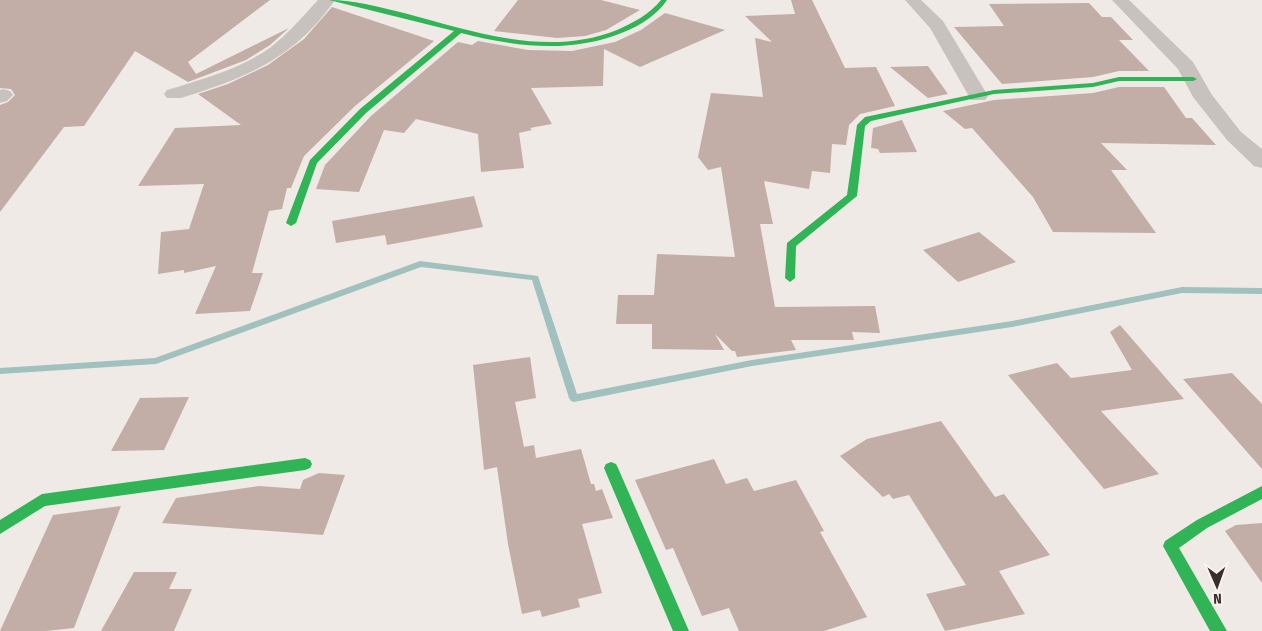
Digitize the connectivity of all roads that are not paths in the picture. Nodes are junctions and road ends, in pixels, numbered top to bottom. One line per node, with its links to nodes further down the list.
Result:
1 (327, 0): 8 (street)
2 (332, 0): 6 (street)
3 (664, 0): 6 (street)
4 (913, 0): 9 (street)
5 (1120, 0): 7 (street)
6 (459, 31): 11 (street)
7 (1193, 79): 9 (street); 10 (street)
8 (174, 94)
9 (978, 96): 12 (street)
10 (1262, 161)
11 (291, 223)
12 (790, 278)
13 (305, 464): 16 (street)
14 (611, 468): 17 (street)
15 (1262, 492): 18 (street)
16 (0, 528)
17 (681, 631)
18 (1219, 631)

